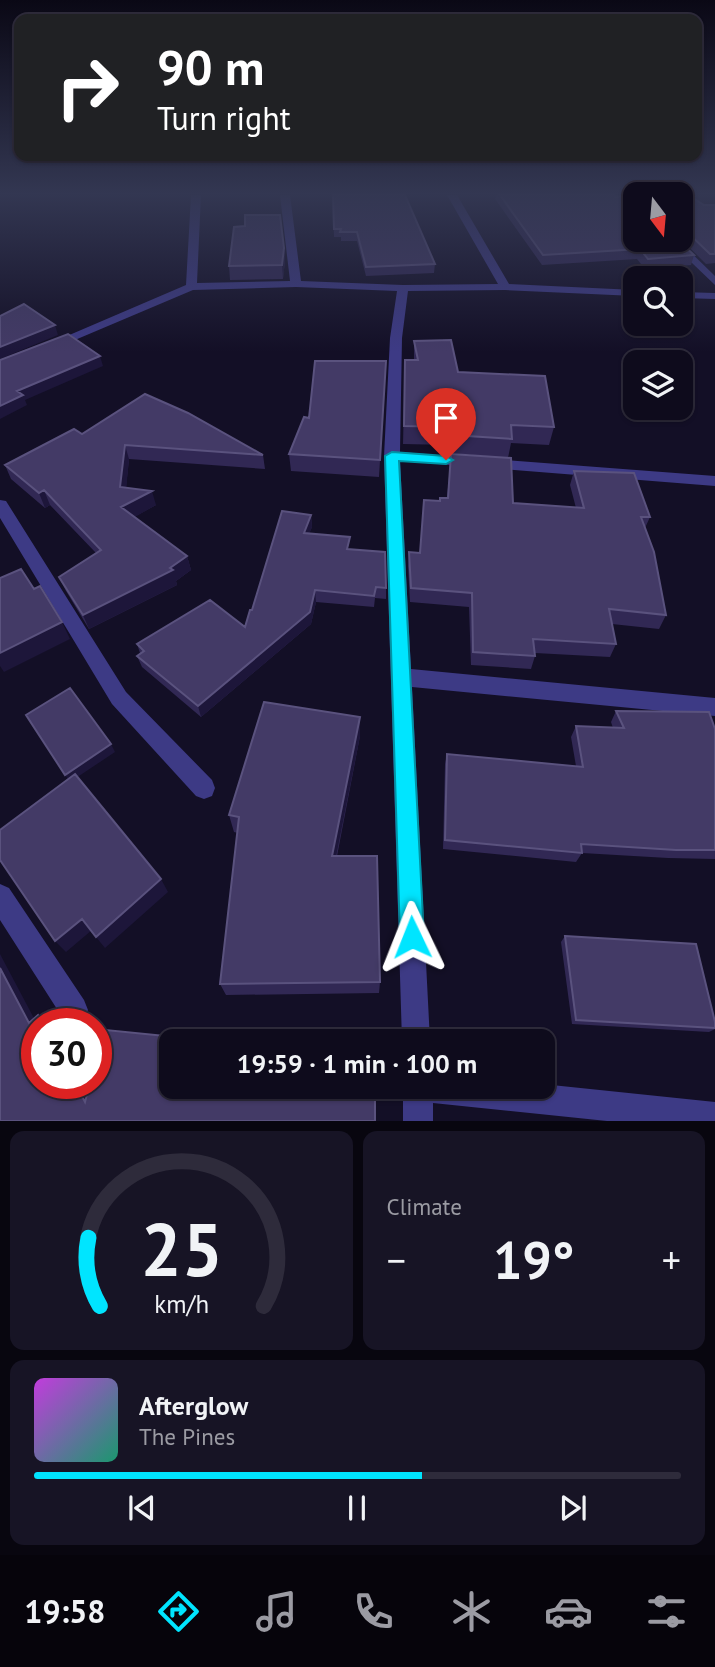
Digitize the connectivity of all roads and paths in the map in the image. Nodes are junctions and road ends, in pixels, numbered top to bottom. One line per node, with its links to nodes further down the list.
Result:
1 (193, 247): 7 (street)
2 (291, 247): 6 (street)
3 (482, 247): 8 (street)
4 (685, 252): 5 (street)
5 (715, 282)
6 (296, 284): 7 (street); 9 (street)
7 (191, 287): 13 (street)
8 (505, 287): 9 (street); 10 (street)
9 (403, 288): 14 (street)
10 (623, 292)
11 (693, 295): 12 (street)
12 (715, 296)
13 (38, 351)
14 (392, 456): 15 (street); 17 (street)
15 (715, 481)
16 (0, 505): 19 (street)
17 (401, 677): 18 (street); 22 (street)
18 (715, 708)
19 (204, 788)
20 (0, 897): 21 (street)
21 (73, 1008)
22 (416, 1029)
23 (419, 1099): 26 (street)
24 (542, 1099): 25 (street)
25 (715, 1116)
26 (418, 1121)

